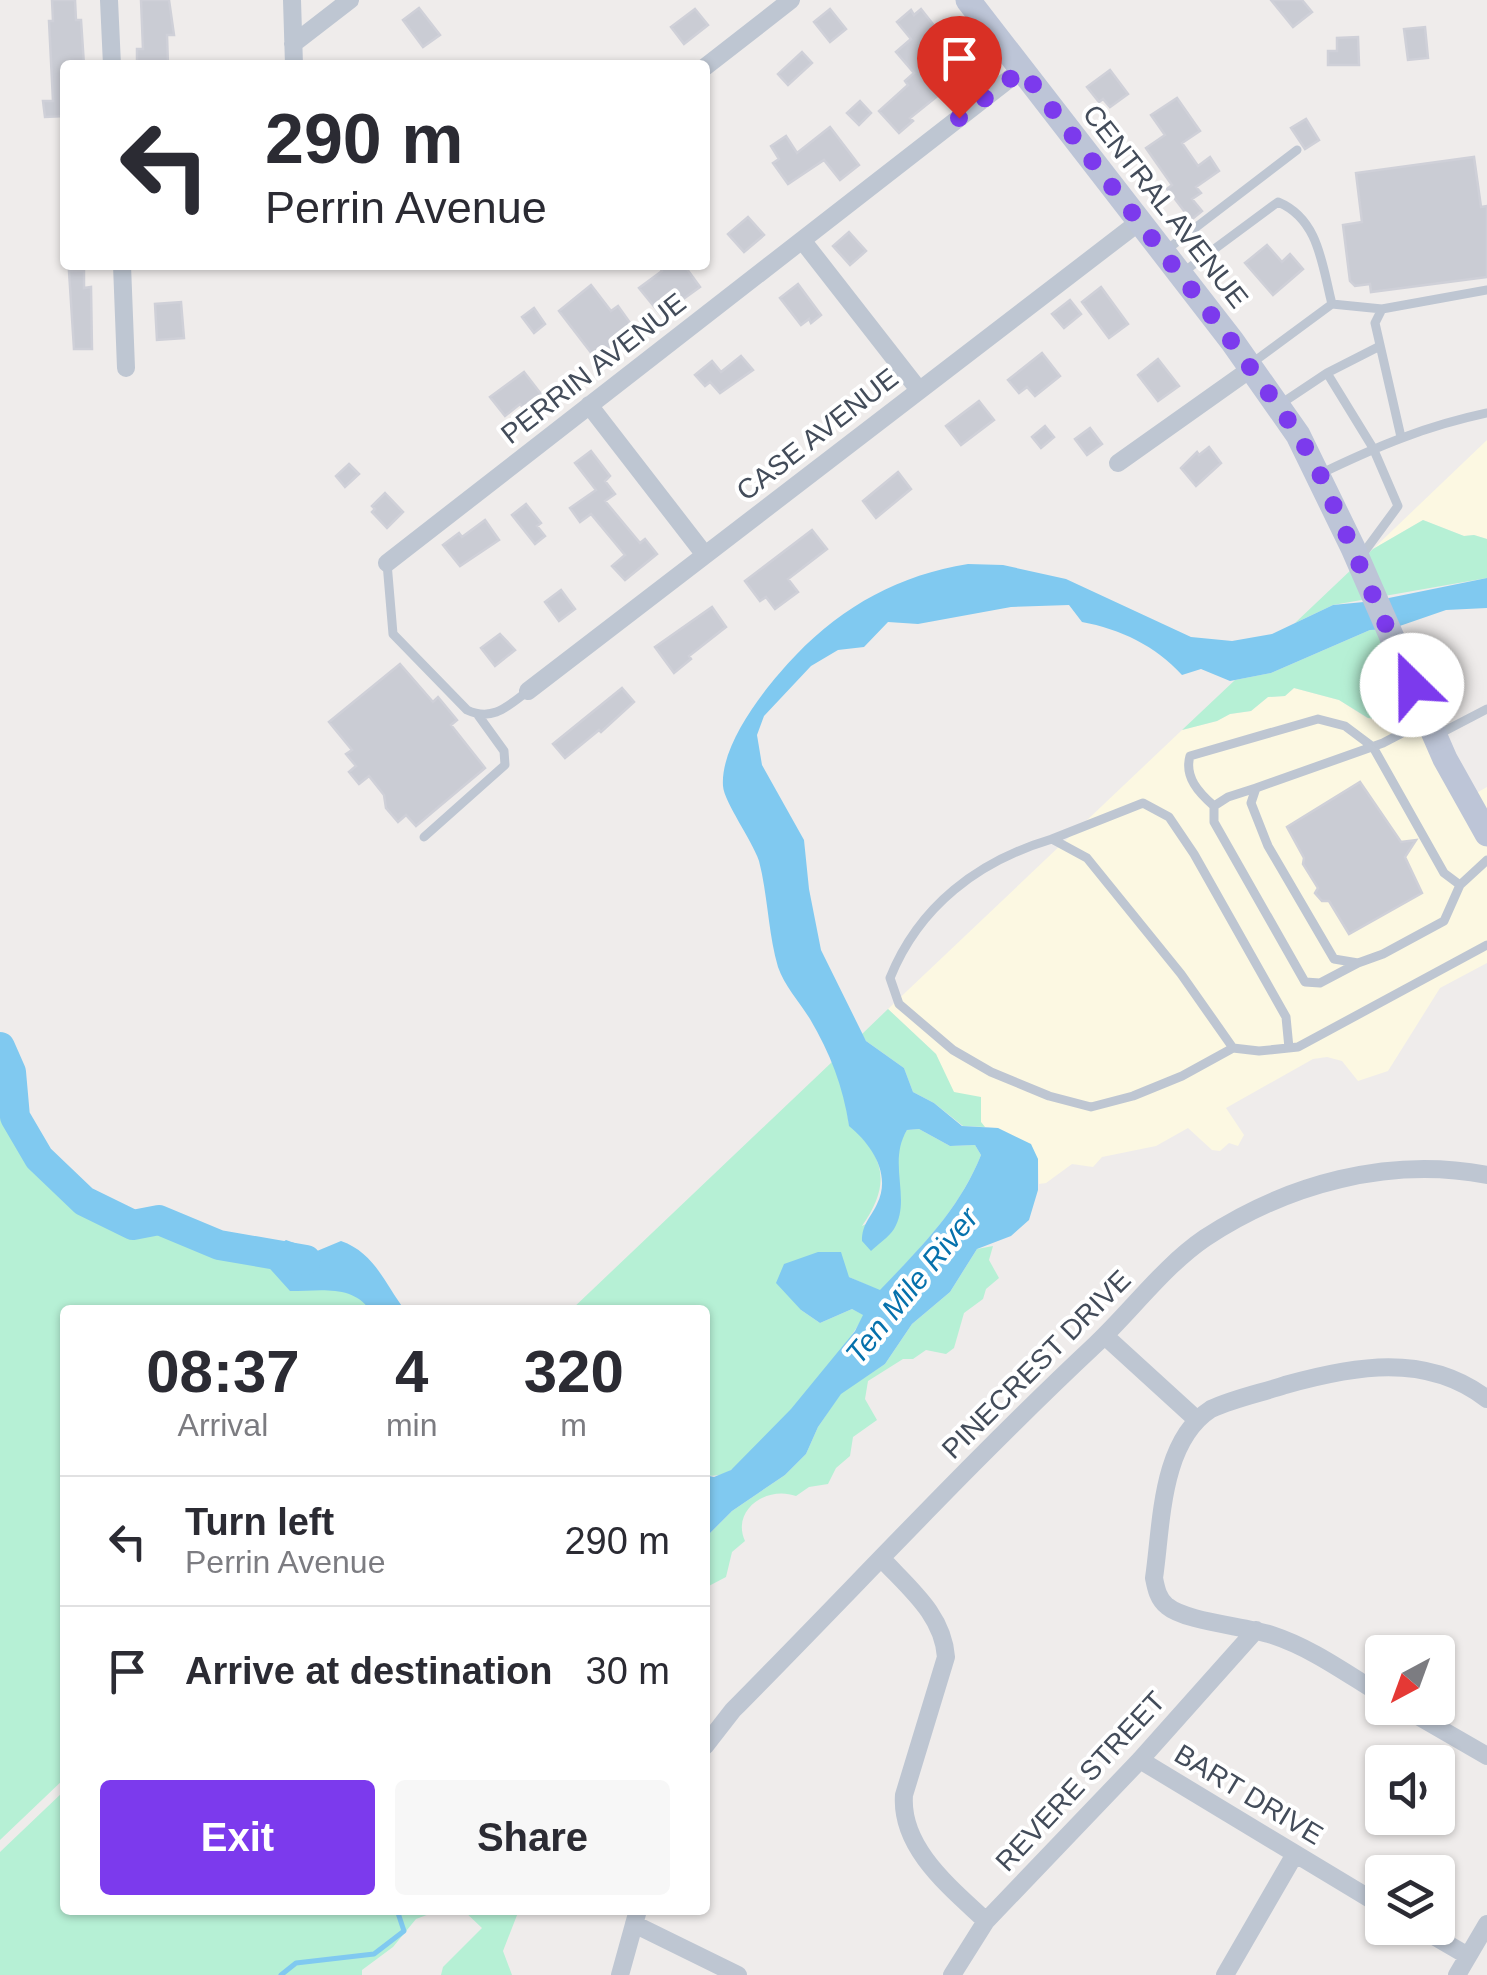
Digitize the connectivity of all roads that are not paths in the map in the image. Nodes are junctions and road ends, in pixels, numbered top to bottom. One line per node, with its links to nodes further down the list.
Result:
1 (109, 0): 7 (street)
2 (292, 0): 6 (street)
3 (350, 0): 6 (street)
4 (791, 0): 9 (street)
5 (968, 0): 10 (main road, CENTRAL AVENUE)
6 (293, 44): 8 (street)
7 (112, 60)
8 (294, 60)
9 (710, 63)
10 (1022, 70): 12 (main road, CENTRAL AVENUE); 13 (street, PERRIN AVENUE)
11 (1297, 150): 14 (lane)
12 (1139, 222): 14 (main road, CENTRAL AVENUE); 24 (street, CASE AVENUE)
13 (802, 240): 24 (street); 25 (street, PERRIN AVENUE)
14 (1163, 252): 16 (main road, CENTRAL AVENUE)
15 (122, 270): 22 (street)
16 (1180, 274): 18 (lane); 21 (main road, CENTRAL AVENUE)
17 (1487, 290): 19 (lane)
18 (1332, 304): 19 (lane); 21 (lane)
19 (1382, 309): 20 (lane)
20 (1380, 346): 23 (lane); 28 (lane)
21 (1251, 366): 26 (main road, CENTRAL AVENUE); 30 (street)
22 (126, 368)
23 (1328, 373): 26 (lane); 29 (lane)
24 (919, 390): 32 (street, CASE AVENUE)
25 (589, 406): 32 (street); 33 (street, PERRIN AVENUE)
26 (1278, 406): 31 (main road, CENTRAL AVENUE)
27 (1487, 413): 28 (lane)
28 (1402, 437): 29 (lane)
29 (1373, 448): 31 (lane); 34 (lane)
30 (1118, 463)
31 (1320, 474): 34 (main road, CENTRAL AVENUE)
32 (705, 555): 35 (street, CASE AVENUE)
33 (387, 563): 37 (lane)
34 (1362, 570): 38 (main road, CENTRAL AVENUE)
35 (528, 691): 37 (lane)
36 (1487, 709): 38 (lane)
37 (478, 714): 43 (lane)
38 (1431, 728): 39 (lane); 42 (main road, CENTRAL AVENUE)
39 (1372, 747): 40 (lane); 41 (lane); 46 (lane)
40 (1256, 788): 41 (lane); 48 (lane)
41 (1214, 806): 48 (lane)
42 (1485, 827)
43 (424, 837)
44 (1052, 839): 49 (lane); 49 (lane); 50 (lane)
45 (1487, 860): 46 (lane)
46 (1460, 886): 48 (lane)
47 (1487, 945): 50 (lane)
48 (1358, 963)
49 (1233, 1048): 50 (lane)
50 (1290, 1048)
51 (1487, 1174): 52 (street, PINECREST DRIVE)
52 (1104, 1336): 54 (street); 55 (street, PINECREST DRIVE)
53 (1487, 1399): 54 (street)
54 (1196, 1419): 56 (street)
55 (882, 1559): 59 (street, PINECREST DRIVE); 65 (street)
56 (1256, 1630): 57 (street); 61 (street, REVERE STREET)
57 (1365, 1685)
58 (1433, 1725): 60 (street)
59 (710, 1740)
60 (1487, 1756)
61 (1140, 1760): 62 (street, BART DRIVE); 65 (street, REVERE STREET)
62 (1295, 1854): 63 (street, BART DRIVE); 72 (street)
63 (1365, 1896)
64 (636, 1917): 69 (street); 70 (street)
65 (986, 1921): 71 (street, REVERE STREET)
66 (1487, 1924): 68 (street)
67 (1449, 1945): 68 (street)
68 (1468, 1956): 73 (street)
69 (620, 1975)
70 (738, 1975)
71 (952, 1975)
72 (1225, 1975)
73 (1457, 1975)

